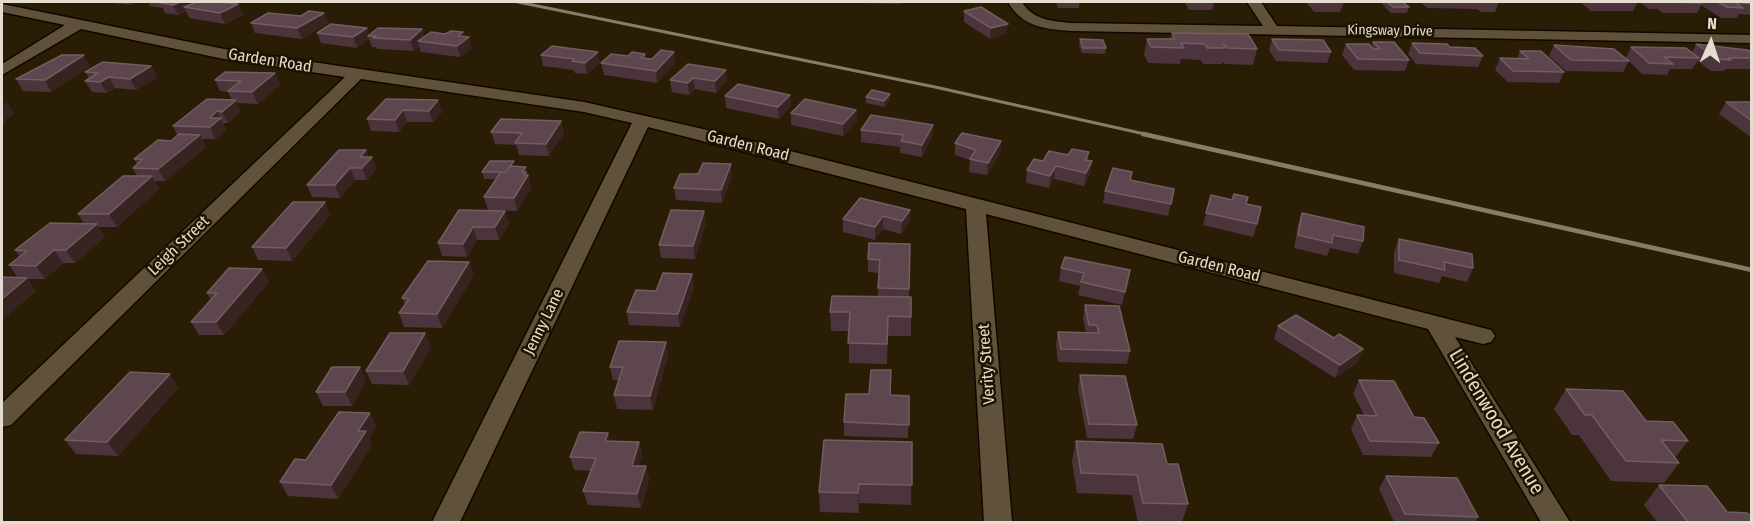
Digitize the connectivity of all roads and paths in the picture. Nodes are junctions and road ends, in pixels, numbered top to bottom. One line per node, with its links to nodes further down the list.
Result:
1 (1015, 2): 5 (street, Kingsway Drive)
2 (1254, 2): 5 (street)
3 (2, 8): 4 (street, Garden Road)
4 (78, 24): 7 (street); 8 (street, Garden Road)
5 (1272, 29): 6 (street, Kingsway Drive)
6 (1751, 39)
7 (2, 70)
8 (357, 74): 9 (street, Garden Road); 13 (street, Leigh Street)
9 (642, 121): 10 (street, Garden Road); 14 (street, Jenny Lane)
10 (976, 205): 11 (street, Garden Road); 15 (street, Verity Street)
11 (1436, 322): 12 (street, Garden Road); 16 (street, Lindenwood Avenue)
12 (1483, 336)
13 (2, 418)
14 (446, 522)
15 (998, 522)
16 (1556, 522)

